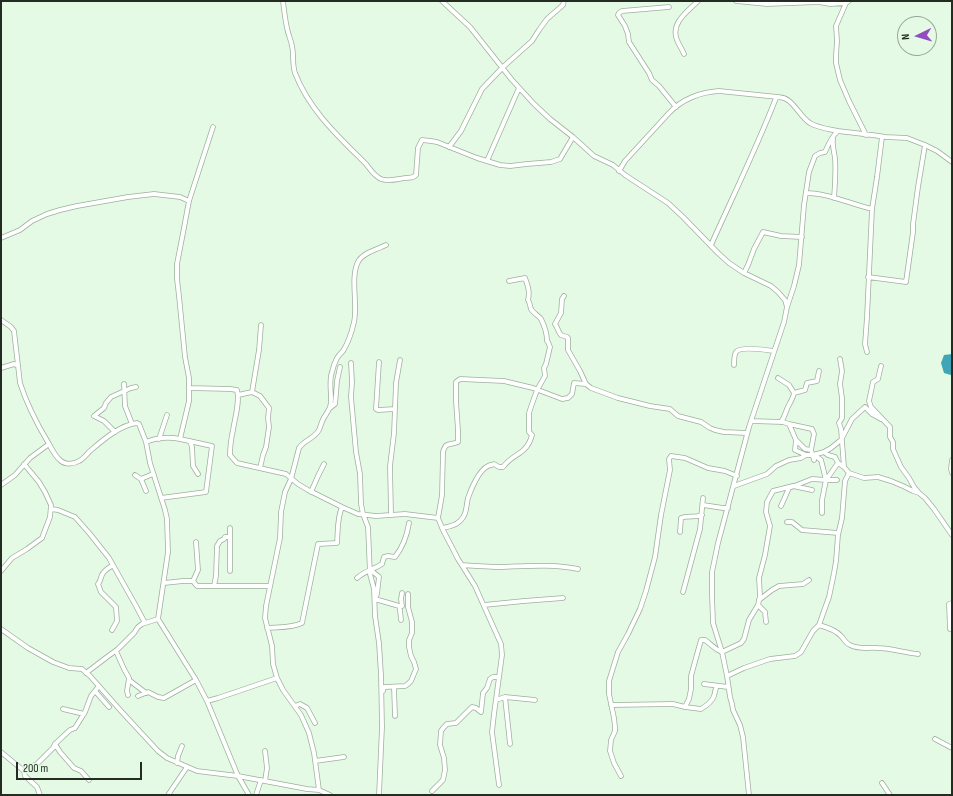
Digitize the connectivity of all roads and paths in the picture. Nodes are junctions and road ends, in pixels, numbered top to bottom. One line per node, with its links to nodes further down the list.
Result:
1 (283, 1): 21 (street)
2 (442, 1): 10 (street)
3 (564, 1): 10 (street)
4 (698, 1): 9 (street)
5 (736, 1): 6 (street)
6 (794, 2): 7 (street)
7 (848, 2): 16 (street)
8 (669, 7): 13 (street)
9 (684, 54)
10 (503, 67): 11 (street); 21 (street)
11 (520, 88): 17 (street); 22 (street)
12 (778, 97): 13 (street); 15 (street); 32 (street)
13 (676, 107): 24 (street)
14 (213, 127): 27 (street)
15 (838, 131): 16 (street); 19 (street)
16 (866, 135): 18 (street)
17 (573, 137): 22 (street); 24 (street)
18 (882, 137): 20 (street); 28 (street)
19 (833, 138): 25 (street); 26 (street)
20 (924, 145): 23 (street); 34 (street)
21 (449, 147): 22 (street)
22 (487, 161)
23 (952, 162)
24 (619, 170): 32 (street)
25 (806, 193): 26 (street); 29 (street)
26 (834, 198): 28 (street)
27 (190, 201): 30 (street); 56 (street)
28 (872, 209): 34 (street)
29 (802, 237): 33 (street); 37 (street)
30 (1, 238)
31 (386, 245): 62 (street)
32 (711, 245): 33 (street)
33 (744, 272): 37 (street)
34 (868, 277): 41 (street)
35 (509, 281): 57 (street)
36 (564, 296): 54 (street)
37 (787, 307): 40 (street)
38 (1, 320): 47 (street)
39 (261, 325): 59 (street)
40 (774, 351): 46 (street); 66 (street)
41 (867, 352)
42 (840, 359): 75 (street)
43 (400, 360): 63 (street)
44 (380, 362): 63 (street)
45 (351, 363): 114 (street)
46 (734, 364)
47 (18, 366): 50 (street); 78 (street)
48 (880, 366): 65 (street)
49 (340, 367): 62 (street)
50 (1, 368)
51 (819, 371): 60 (street)
52 (778, 378): 60 (street)
53 (124, 384): 58 (street)
54 (586, 384): 57 (street); 71 (street)
55 (136, 387): 58 (street)
56 (189, 388): 61 (street); 73 (street)
57 (537, 390): 117 (street); 121 (street)
58 (124, 391): 68 (street); 70 (street)
59 (252, 392): 61 (street); 88 (street)
60 (794, 393): 67 (street)
61 (238, 396): 88 (street)
62 (330, 408): 96 (street)
63 (395, 409): 115 (street)
64 (167, 415): 72 (street)
65 (884, 420): 75 (street); 105 (street)
66 (751, 421): 67 (street); 71 (street)
67 (781, 422): 69 (street)
68 (132, 424): 70 (street); 77 (street)
69 (789, 424): 74 (street); 79 (street)
70 (115, 432): 78 (street)
71 (747, 433): 94 (street)
72 (159, 438): 73 (street); 77 (street)
73 (180, 439): 76 (street)
74 (796, 440): 79 (street); 81 (street)
75 (841, 440): 80 (street); 87 (street)
76 (190, 441): 92 (street); 106 (street)
77 (146, 442): 91 (street)
78 (49, 444): 85 (street)
79 (811, 450): 82 (street)
80 (824, 452): 82 (street); 84 (street)
81 (806, 455): 82 (street); 100 (street)
82 (814, 457): 97 (street)
83 (952, 460): 89 (street)
84 (838, 463): 87 (street); 97 (street)
85 (24, 464): 99 (street); 112 (street)
86 (324, 464): 104 (street)
87 (844, 466): 90 (street)
88 (260, 468): 96 (street)
89 (952, 472)
90 (848, 473): 105 (street); 123 (street)
91 (153, 474): 95 (street); 106 (street)
92 (198, 474)
93 (135, 475): 95 (street)
94 (736, 476): 100 (street); 181 (street)
95 (141, 479): 103 (street)
96 (291, 479): 104 (street); 138 (street)
97 (826, 480): 98 (street); 101 (street); 113 (street)
98 (836, 480)
99 (1, 485)
100 (734, 486): 111 (street)
101 (793, 486): 102 (street); 109 (street); 144 (street)
102 (812, 490)
103 (146, 491)
104 (311, 492): 110 (street)
105 (920, 493): 124 (street)
106 (161, 498): 136 (street)
107 (704, 498): 108 (street)
108 (703, 505): 111 (street); 116 (street)
109 (781, 506)
110 (342, 507): 114 (street); 154 (street)
111 (728, 508): 159 (street)
112 (51, 509): 127 (street); 131 (street)
113 (822, 513)
114 (363, 514): 115 (street); 129 (street)
115 (391, 514): 117 (street)
116 (702, 515): 122 (street); 139 (street)
117 (438, 518): 121 (street)
118 (787, 522): 123 (street)
119 (409, 523): 129 (street)
120 (230, 528): 125 (street)
121 (442, 528): 128 (street)
122 (680, 532)
123 (838, 533): 153 (street)
124 (952, 535)
125 (230, 537): 132 (street); 137 (street)
126 (196, 542): 135 (street)
127 (113, 565): 152 (street); 156 (street)
128 (462, 565): 130 (street); 146 (street)
129 (370, 569): 133 (street); 143 (street); 143 (street)
130 (578, 569)
131 (1, 571)
132 (230, 571)
133 (357, 578)
134 (808, 580): 144 (street)
135 (194, 581): 136 (street); 137 (street)
136 (164, 583): 149 (street)
137 (214, 586): 138 (street)
138 (270, 586): 154 (street)
139 (683, 592)
140 (402, 594): 147 (street)
141 (408, 594): 148 (street)
142 (563, 598): 146 (street)
143 (374, 599): 147 (street); 174 (street)
144 (759, 603): 151 (street); 159 (street)
145 (952, 603): 155 (street)
146 (484, 605): 163 (street)
147 (400, 606): 148 (street); 150 (street)
148 (408, 607): 170 (street)
149 (158, 619): 152 (street); 166 (street)
150 (401, 620)
151 (766, 622)
152 (145, 623): 158 (street)
153 (819, 625): 160 (street); 162 (street)
154 (267, 628): 164 (street)
155 (950, 629)
156 (112, 630)
157 (2, 631): 161 (street)
158 (116, 651): 161 (street); 165 (street)
159 (722, 652): 162 (street); 184 (street)
160 (918, 654)
161 (86, 673): 168 (street)
162 (727, 676): 171 (street)
163 (499, 677): 179 (street); 208 (street)
164 (277, 678): 178 (street); 182 (street)
165 (129, 680): 173 (street); 175 (street)
166 (196, 680): 173 (street); 178 (street)
167 (704, 684): 169 (street)
168 (99, 686): 172 (street); 198 (street)
169 (717, 686): 171 (street); 184 (street)
170 (394, 687): 174 (street); 187 (street)
171 (728, 688): 215 (street)
172 (95, 691): 183 (street); 186 (street)
173 (146, 693): 176 (street)
174 (382, 694): 214 (street)
175 (128, 695)
176 (138, 696)
177 (505, 697): 179 (street); 180 (street); 191 (street)
178 (207, 700): 201 (street)
179 (496, 700): 206 (street)
180 (535, 700)
181 (611, 705): 184 (street); 202 (street)
182 (295, 706): 188 (street); 197 (street)
183 (109, 707)
184 (685, 707)
185 (63, 709): 186 (street)
186 (84, 714): 190 (street)
187 (395, 716)
188 (315, 723)
189 (935, 739): 193 (street)
190 (55, 744): 200 (street); 203 (street)
191 (510, 744)
192 (182, 746): 198 (street)
193 (952, 748)
194 (265, 751): 204 (street)
195 (1, 752): 200 (street)
196 (344, 757): 197 (street)
197 (315, 761): 207 (street)
198 (177, 763): 199 (street)
199 (187, 767): 201 (street); 210 (street)
200 (24, 771): 209 (street)
201 (238, 776): 204 (street); 211 (street)
202 (621, 776)
203 (89, 780)
204 (263, 781): 207 (street); 212 (street)
205 (882, 783): 216 (street)
206 (498, 785)
207 (319, 790): 213 (street)
208 (432, 791)
209 (40, 795)
210 (168, 795)
211 (249, 795)
212 (256, 795)
213 (330, 795)
214 (379, 795)
215 (749, 795)
216 (890, 795)

